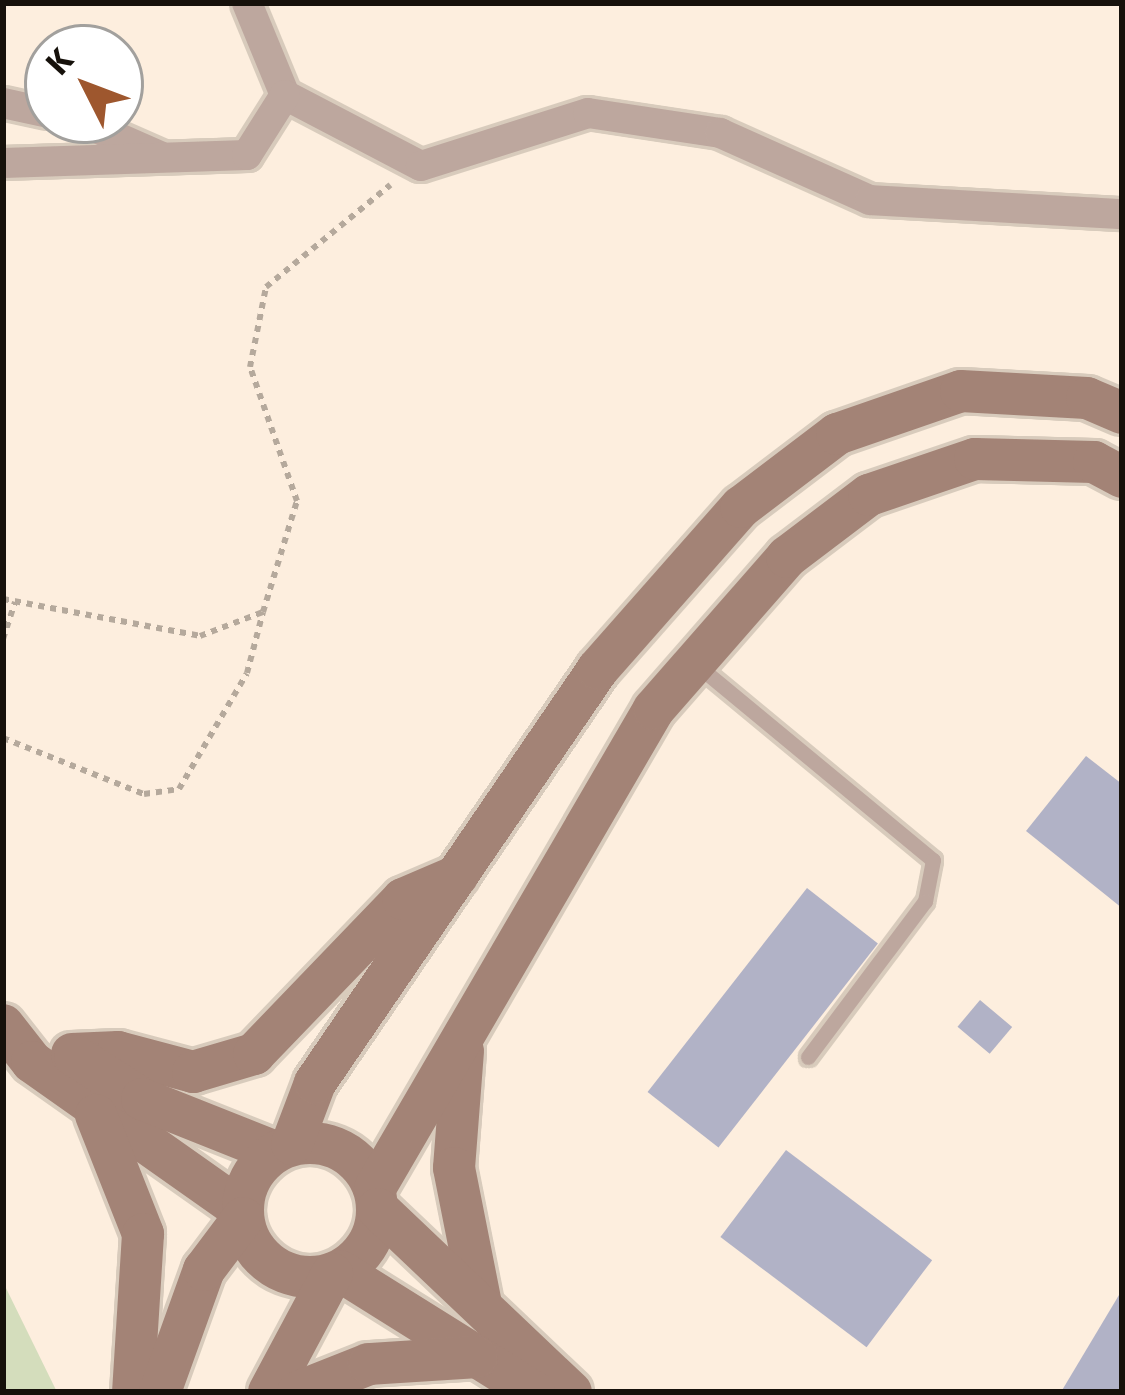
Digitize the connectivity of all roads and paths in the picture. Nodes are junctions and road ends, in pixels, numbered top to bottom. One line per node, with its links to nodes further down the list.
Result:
1 (247, 3): 2 (street)
2 (285, 95): 4 (street); 6 (street)
3 (133, 144): 4 (street)
4 (167, 159): 5 (street)
5 (3, 163)
6 (421, 166): 7 (street); 12 (path)
7 (1122, 214)
8 (1122, 413): 16 (main road)
9 (1122, 477): 14 (main road)
10 (3, 599): 11 (path)
11 (15, 602): 12 (path); 13 (path)
12 (263, 612): 15 (path)
13 (3, 639)
14 (694, 663): 17 (main road); 20 (lane)
15 (3, 738)
16 (458, 876): 19 (main road); 22 (main road)
17 (471, 1015): 23 (main road); 26 (main road)
18 (6, 1027): 19 (main road); 21 (main road)
19 (72, 1054): 22 (main road)
20 (808, 1057)
21 (89, 1104): 24 (main road); 28 (main road)
22 (283, 1148): 23 (main road); 24 (main road)
23 (376, 1199): 25 (main road); 26 (main road)
24 (243, 1215): 25 (main road); 29 (main road)
25 (336, 1272): 27 (main road); 30 (main road)
26 (481, 1304): 33 (main road)
27 (478, 1357): 31 (main road); 32 (main road)
28 (133, 1392)
29 (160, 1392)
30 (269, 1392)
31 (298, 1392)
32 (534, 1392)
33 (572, 1392)

